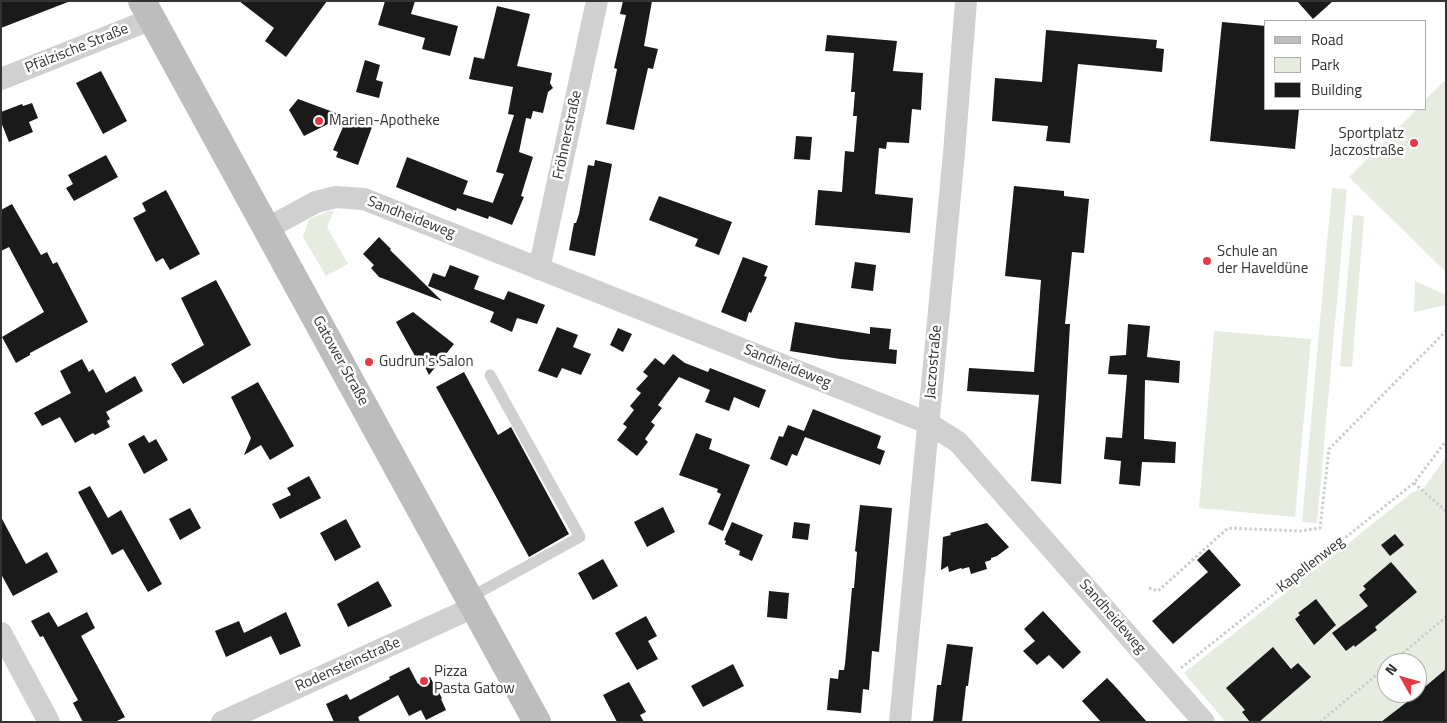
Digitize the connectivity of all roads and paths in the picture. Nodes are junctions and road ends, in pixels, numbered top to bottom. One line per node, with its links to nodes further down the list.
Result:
1 (597, 1): 6 (street, Fröhnerstraße)
2 (966, 1): 9 (street, Jaczostraße)
3 (147, 10): 4 (street, Pfälzische Straße); 5 (main road, Gatower Straße)
4 (1, 79)
5 (268, 228): 6 (street, Sandheideweg); 14 (main road, Gatower Straße)
6 (540, 269): 9 (street, Sandheideweg)
7 (1446, 331): 13 (path)
8 (490, 375): 14 (lane)
9 (928, 423): 19 (street, Sandheideweg); 23 (street, Jaczostraße)
10 (1446, 441): 11 (path, Kapellenweg)
11 (1414, 484): 12 (path); 19 (path, Kapellenweg)
12 (1446, 511)
13 (1149, 588)
14 (472, 603): 21 (street, Rodensteinstraße); 22 (main road, Gatower Straße)
15 (1446, 617): 17 (path)
16 (1, 633): 20 (street)
17 (1402, 653)
18 (1377, 674): 25 (path)
19 (1168, 680): 24 (street, Sandheideweg)
20 (49, 722)
21 (222, 722)
22 (537, 722)
23 (900, 722)
24 (1204, 722)
25 (1320, 722)

